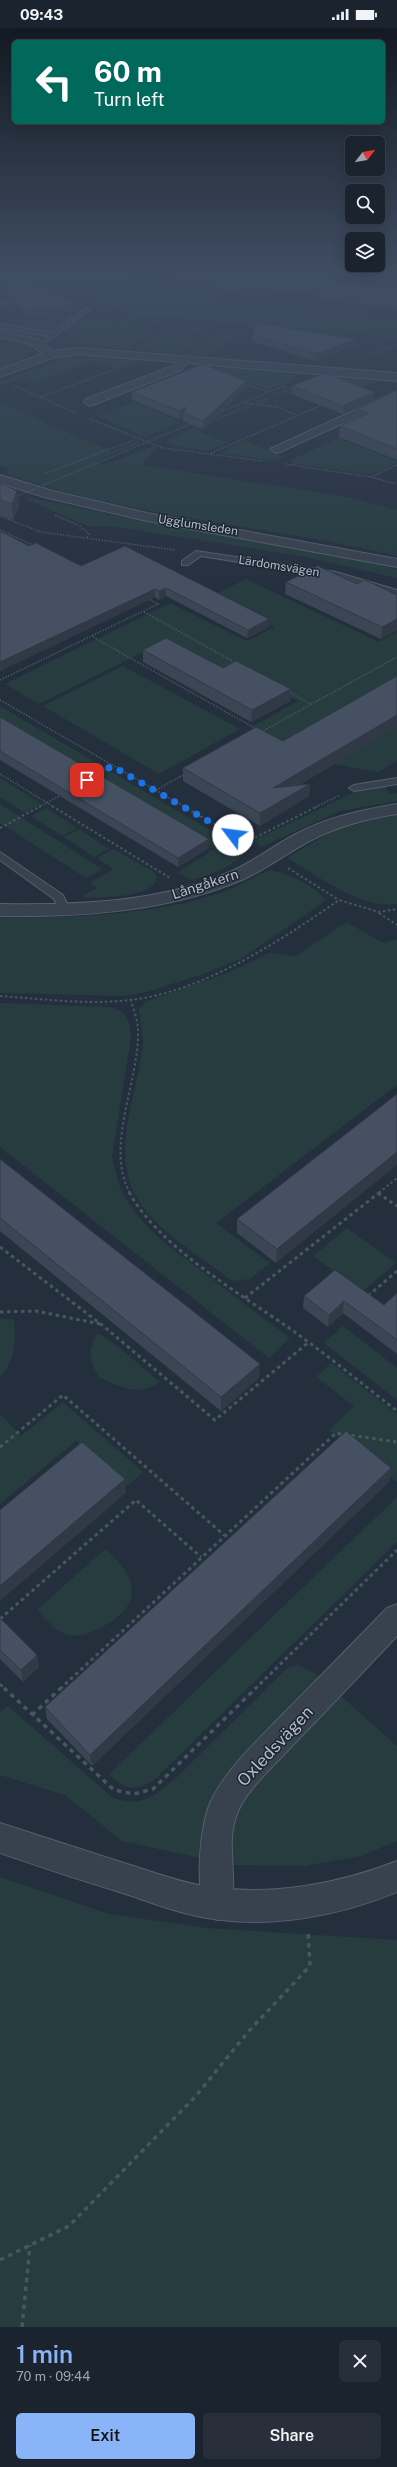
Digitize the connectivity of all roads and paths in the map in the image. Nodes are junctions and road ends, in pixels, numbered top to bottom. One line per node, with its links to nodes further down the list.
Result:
1 (84, 381): 7 (path)
2 (143, 381): 8 (street)
3 (294, 381): 5 (path)
4 (240, 382): 5 (path)
5 (268, 392): 9 (path)
6 (397, 396): 15 (street)
7 (40, 398)
8 (90, 402)
9 (243, 403): 11 (path); 12 (path)
10 (323, 404): 12 (path)
11 (218, 413)
12 (296, 415): 16 (path)
13 (196, 422): 21 (path, bridge)
14 (136, 438): 18 (path)
15 (276, 450)
16 (212, 453)
17 (397, 464): 19 (path)
18 (42, 475)
19 (371, 477)
20 (0, 479): 29 (street, Ugglumsleden)
21 (14, 497)
22 (49, 512): 25 (path)
23 (0, 516): 25 (path)
24 (0, 530): 26 (path)
25 (87, 537): 27 (path)
26 (40, 549)
27 (199, 554): 28 (lane); 30 (lane, Lärdomsvägen)
28 (185, 563)
29 (397, 563)
30 (397, 593)
31 (145, 597): 32 (path)
32 (144, 612): 33 (path); 35 (path)
33 (93, 637): 36 (path); 40 (path)
34 (397, 657): 39 (path)
35 (241, 666)
36 (0, 680)
37 (282, 688): 39 (path)
38 (0, 700): 43 (path)
39 (310, 704): 40 (path)
40 (262, 732): 41 (path); 42 (path)
41 (255, 736)
42 (268, 736)
43 (112, 766): 46 (path); 49 (path)
44 (189, 772): 49 (path)
45 (0, 774): 51 (path)
46 (93, 777)
47 (397, 781): 48 (lane)
48 (354, 788): 54 (path)
49 (155, 790): 54 (path)
50 (68, 791): 51 (path)
51 (48, 802): 53 (path); 58 (path)
52 (397, 809): 58 (street, Långåkern)
53 (0, 828)
54 (246, 842): 55 (path)
55 (258, 849)
56 (0, 855): 60 (lane)
57 (282, 865): 59 (path)
58 (183, 893): 60 (street, Långåkern)
59 (339, 900): 63 (path); 66 (path)
60 (64, 909): 62 (street, Långåkern)
61 (397, 909): 63 (path)
62 (0, 910)
63 (378, 912): 64 (path)
64 (397, 925)
65 (0, 996): 66 (path)
66 (131, 1000): 74 (path)
67 (397, 1178): 68 (path)
68 (378, 1193): 69 (path); 74 (path)
69 (397, 1206)
70 (0, 1247): 77 (path)
71 (397, 1271): 72 (path)
72 (393, 1275): 73 (path); 75 (path)
73 (397, 1277)
74 (245, 1298): 78 (path)
75 (365, 1299)
76 (0, 1312): 77 (path)
77 (102, 1325): 78 (path)
78 (309, 1342): 79 (path)
79 (397, 1411)
80 (397, 1442): 82 (path)
81 (0, 1447): 82 (path)
82 (224, 1535): 84 (path)
83 (397, 1550): 88 (path)
84 (201, 1557): 86 (path); 88 (path)
85 (397, 1617): 92 (street, Oxledsvägen)
86 (0, 1619)
87 (0, 1684): 88 (path)
88 (32, 1716)
89 (0, 1838): 92 (street)
90 (397, 1876): 91 (street)
91 (307, 1900): 92 (street); 93 (path)
92 (217, 1904)
93 (30, 2245): 94 (path); 95 (path)
94 (0, 2260)
95 (22, 2327)

